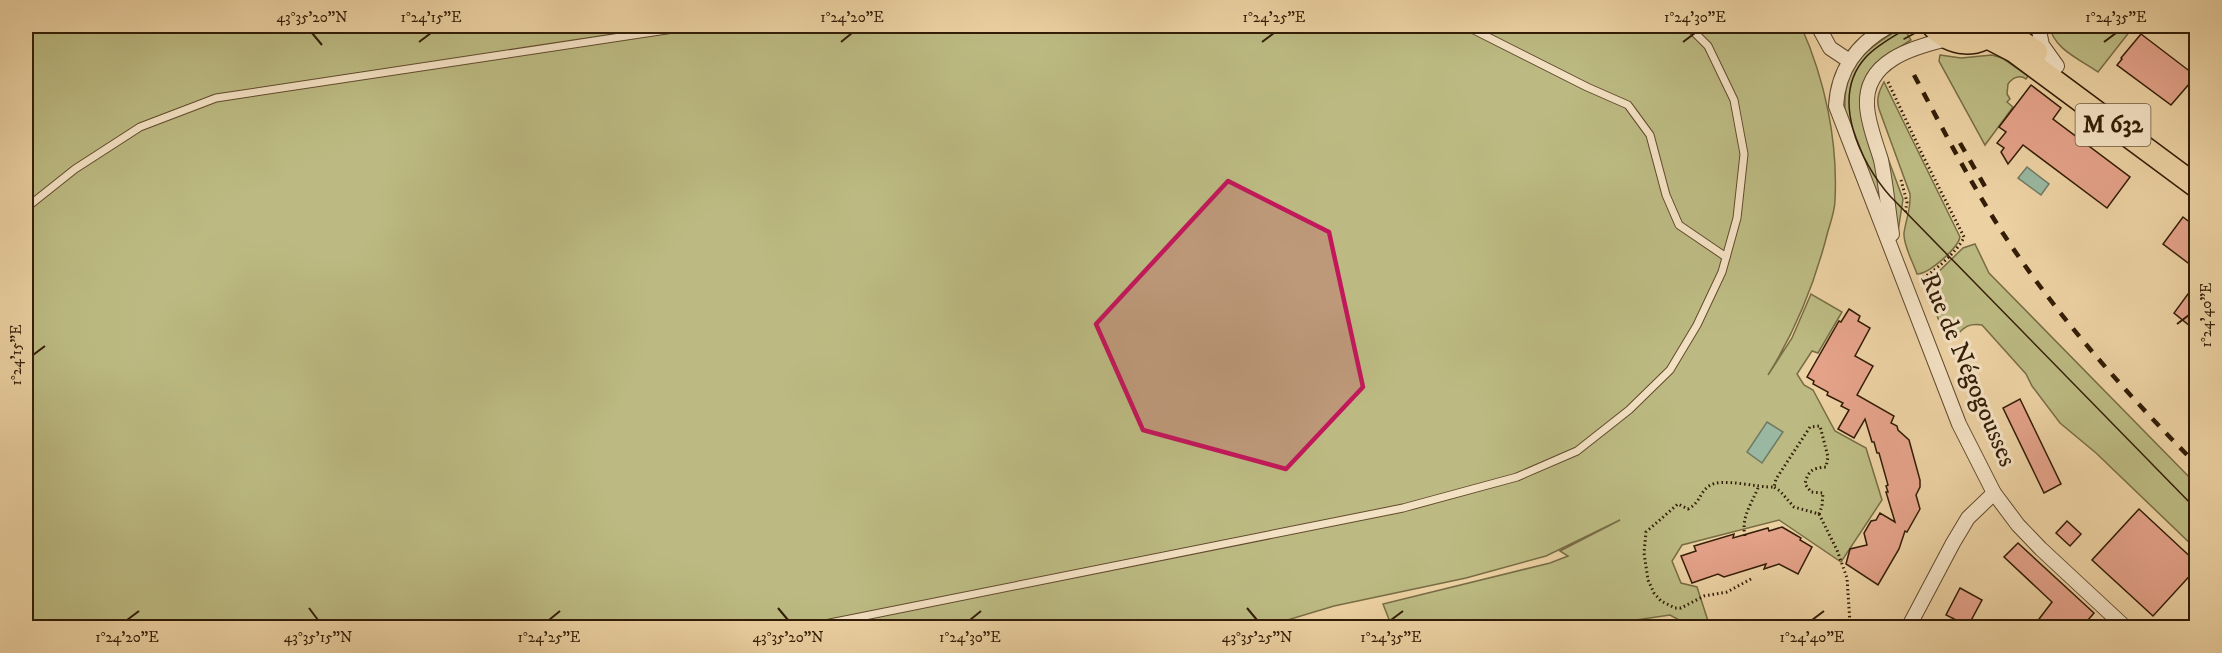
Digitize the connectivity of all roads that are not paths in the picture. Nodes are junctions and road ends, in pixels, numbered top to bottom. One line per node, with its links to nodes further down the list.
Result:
1 (693, 26): 14 (lane)
2 (1466, 26): 16 (lane)
3 (1688, 26): 16 (lane)
4 (1818, 26): 10 (street)
5 (2009, 26): 11 (main road, M 632)
6 (2038, 26): 11 (street)
7 (1884, 27): 10 (street, Rue de Négogousses)
8 (1993, 31): 9 (main road); 13 (main road, M 632)
9 (1941, 32): 15 (street, Rue de Négogousses)
10 (1848, 60): 15 (street, Rue de Négogousses)
11 (2057, 66): 12 (main road, M 632)
12 (2196, 170)
13 (2196, 186)
14 (26, 208)
15 (1896, 256): 17 (street, Rue de Négogousses)
16 (1726, 257): 18 (lane)
17 (1994, 493): 19 (street); 20 (street, Rue de Négogousses)
18 (805, 627)
19 (1908, 627)
20 (2126, 627)

